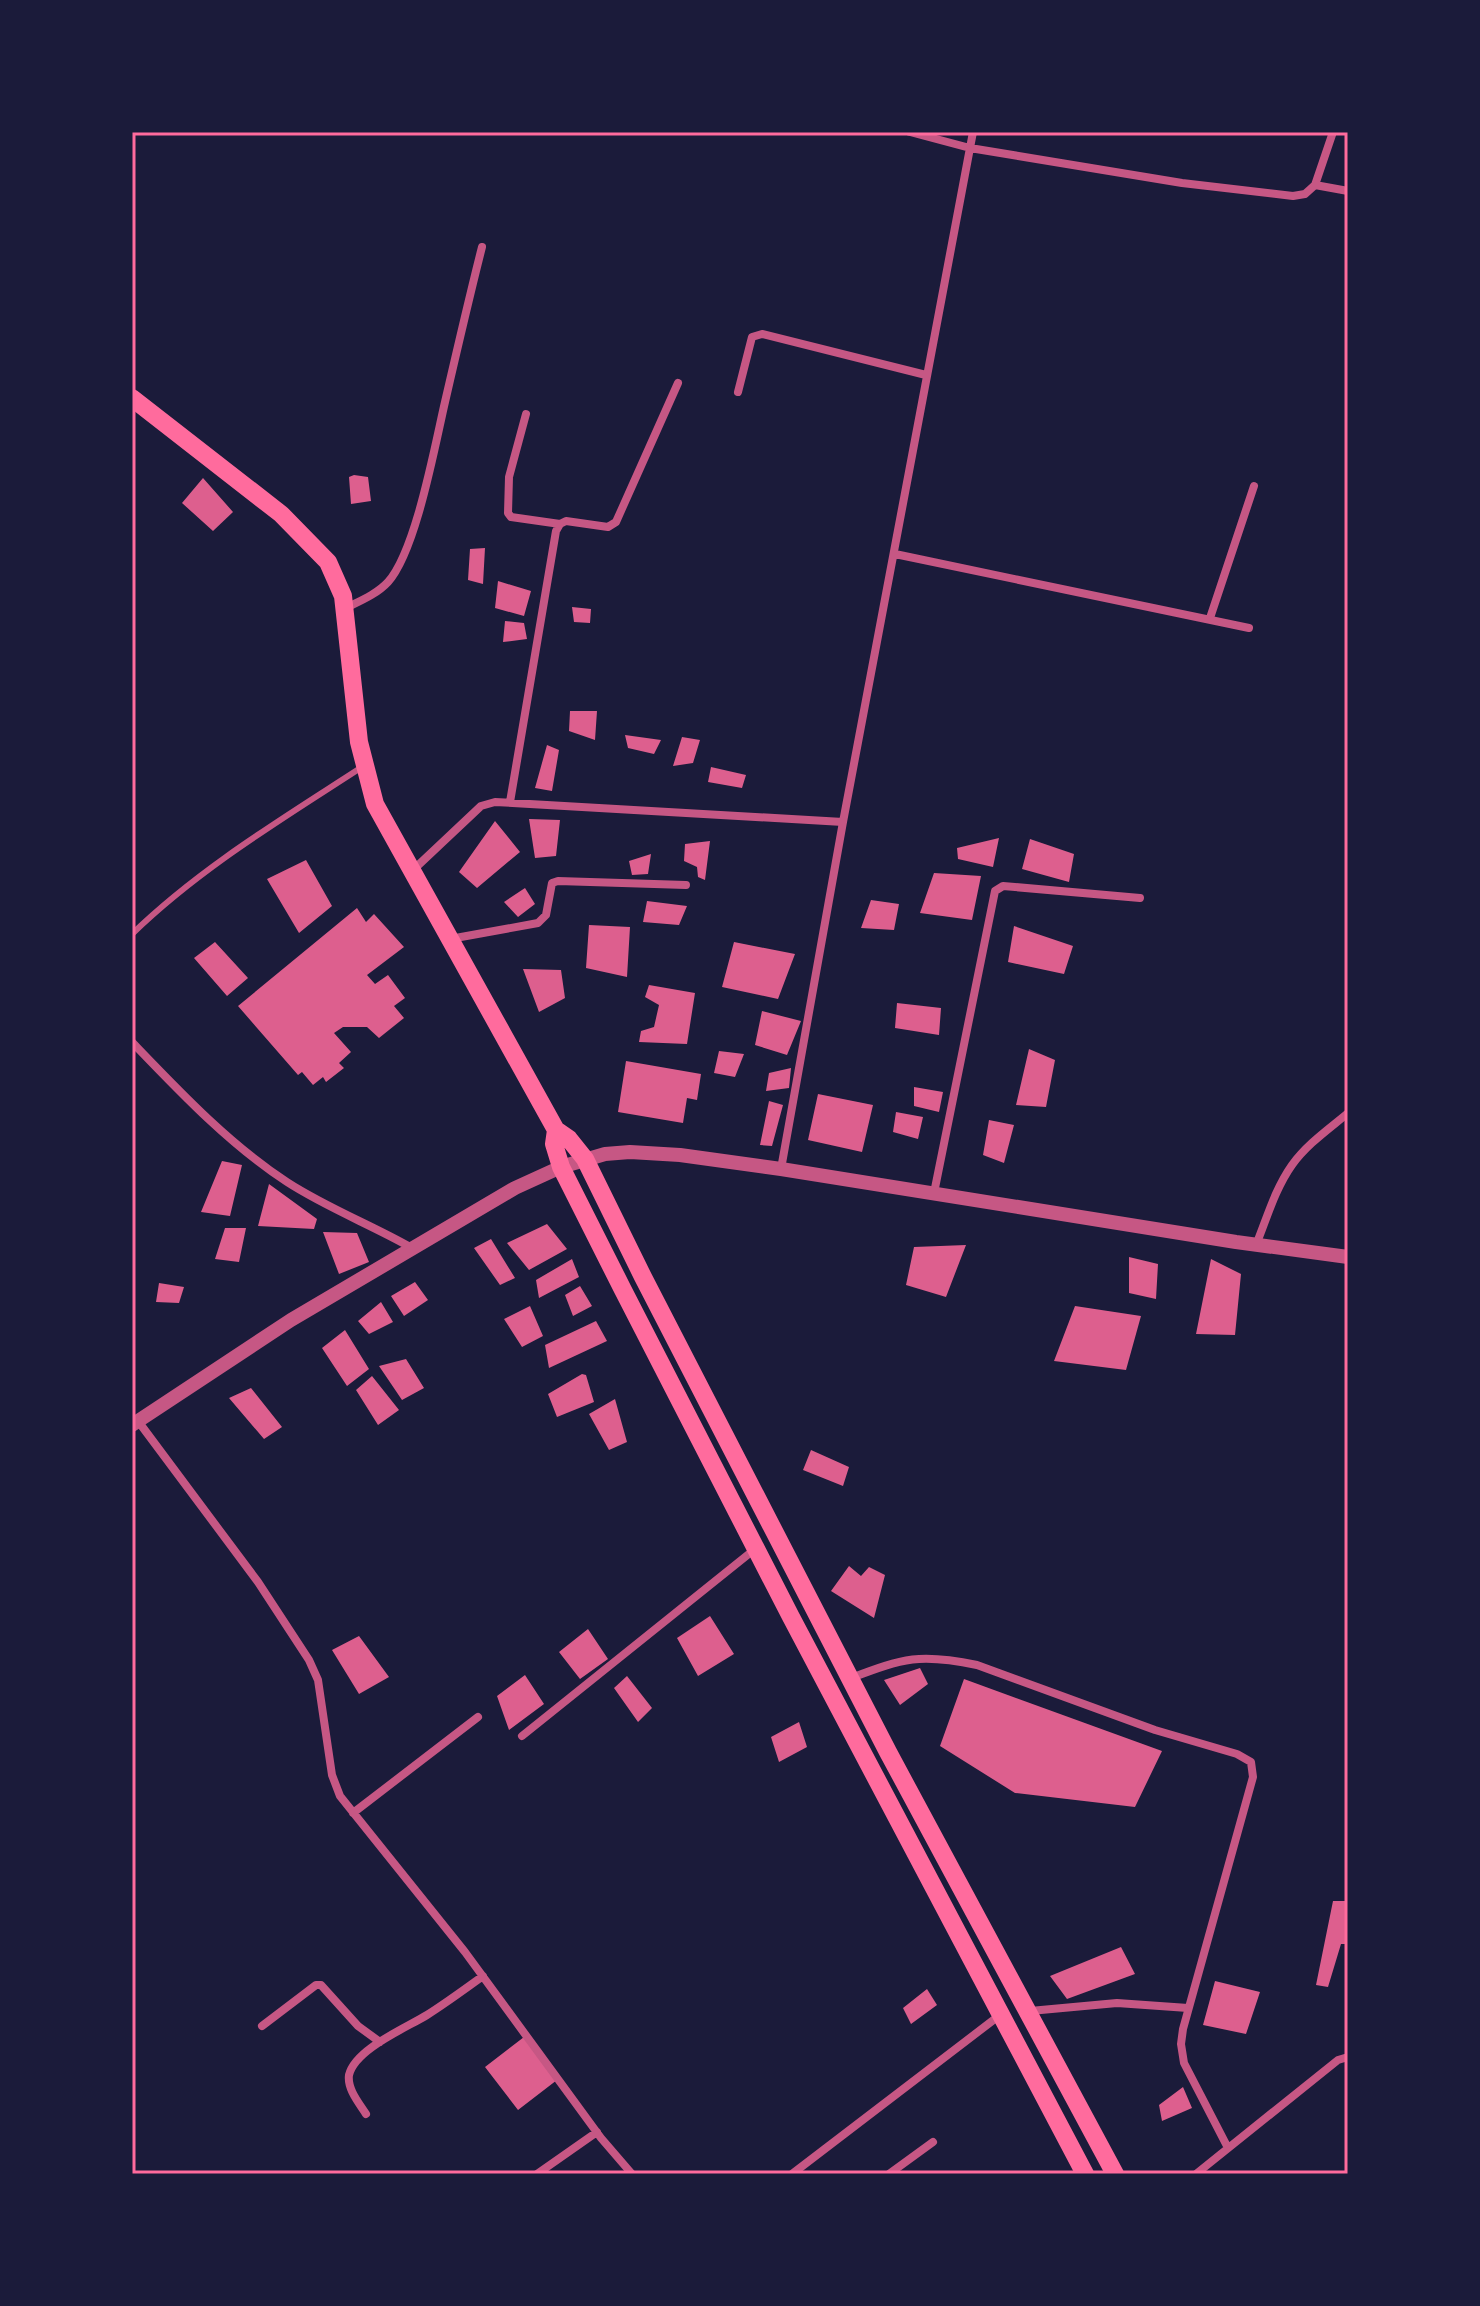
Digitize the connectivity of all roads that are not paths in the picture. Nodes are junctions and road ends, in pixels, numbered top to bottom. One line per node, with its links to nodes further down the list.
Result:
1 (910, 132): 4 (street)
2 (973, 132): 4 (street)
3 (1333, 132): 5 (street)
4 (970, 148): 5 (street); 8 (street)
5 (1315, 185): 6 (street)
6 (1348, 191)
7 (482, 247): 16 (street)
8 (926, 375): 10 (street); 15 (street)
9 (678, 383): 14 (street)
10 (738, 392)
11 (132, 398): 16 (main road)
12 (526, 414): 14 (street)
13 (1254, 486): 17 (street)
14 (560, 524): 20 (street)
15 (895, 554): 17 (street); 21 (street)
16 (345, 609): 19 (main road)
17 (1210, 618): 18 (street)
18 (1249, 628)
19 (365, 765): 22 (main road); 25 (lane)
20 (510, 802): 21 (street); 22 (street)
21 (843, 822): 32 (street)
22 (412, 871): 26 (main road)
23 (686, 885): 26 (street)
24 (1140, 898): 33 (street)
25 (132, 934)
26 (449, 939): 29 (main road)
27 (132, 1042): 35 (street)
28 (1348, 1113): 34 (street)
29 (556, 1130): 30 (main road); 31 (main road)
30 (585, 1159): 31 (street); 32 (street); 39 (main road)
31 (561, 1167): 35 (street); 38 (main road)
32 (781, 1169): 33 (street)
33 (934, 1193): 34 (street)
34 (1256, 1245): 36 (street)
35 (413, 1249): 37 (street)
36 (1348, 1257)
37 (135, 1423): 42 (street)
38 (756, 1549): 41 (street); 46 (main road)
39 (850, 1679): 44 (street); 45 (main road)
40 (478, 1717): 42 (street)
41 (522, 1736)
42 (353, 1813): 43 (street)
43 (483, 1976): 48 (street); 51 (street)
44 (1188, 2008): 45 (street); 53 (street)
45 (1027, 2012): 59 (main road)
46 (1001, 2014): 56 (street); 58 (main road)
47 (262, 2026): 48 (street)
48 (380, 2042): 50 (street)
49 (1348, 2057): 53 (street)
50 (366, 2114)
51 (597, 2132): 54 (street); 55 (street)
52 (933, 2142): 57 (street)
53 (1228, 2148): 60 (street)
54 (537, 2174)
55 (632, 2174)
56 (792, 2174)
57 (889, 2174)
58 (1085, 2174)
59 (1115, 2174)
60 (1196, 2174)

